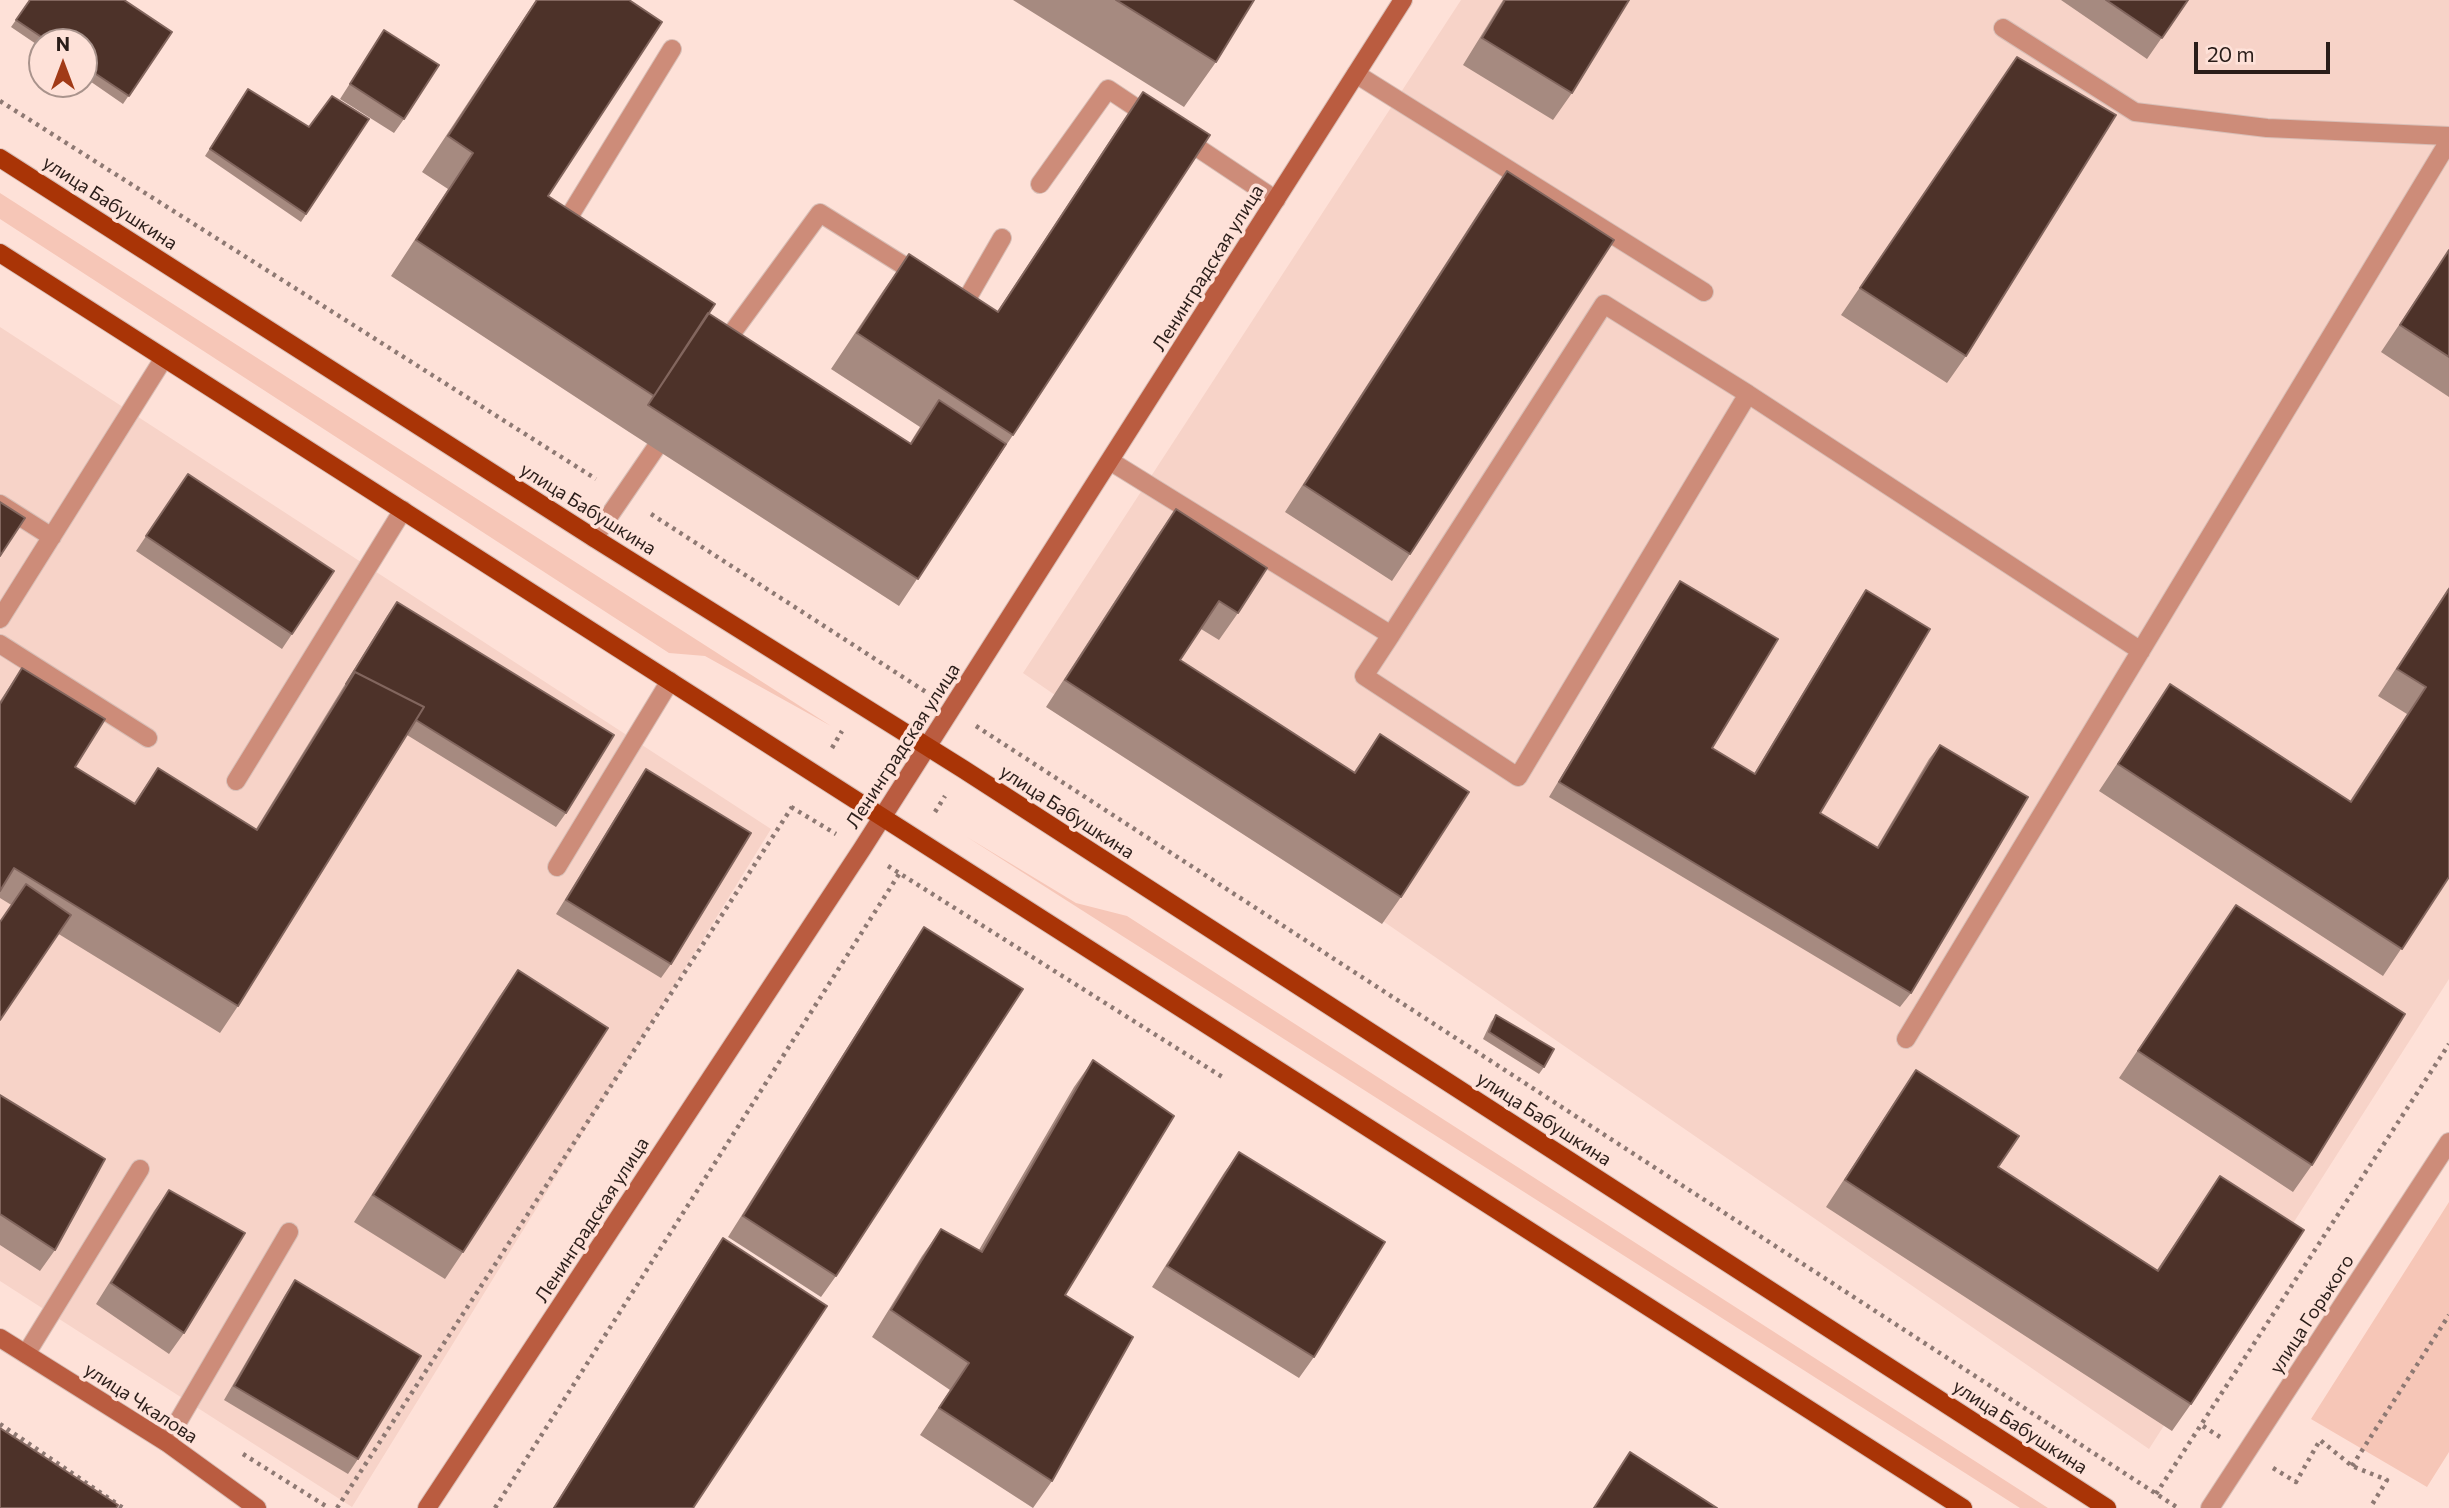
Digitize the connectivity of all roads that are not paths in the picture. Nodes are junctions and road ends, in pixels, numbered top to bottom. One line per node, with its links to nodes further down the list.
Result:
1 (1403, 0): 4 (main road, Ленинградская улица)
2 (2003, 28): 5 (street)
3 (672, 49): 10 (street)
4 (1356, 74): 8 (main road, Ленинградская улица); 12 (street)
5 (2449, 138): 25 (street)
6 (0, 158): 21 (main road, улица Бабушкина)
7 (1040, 184): 8 (street)
8 (1276, 200): 17 (main road, Ленинградская улица)
9 (1002, 238): 13 (street)
10 (586, 240)
11 (0, 253): 14 (main road)
12 (1704, 292)
13 (715, 357)
14 (164, 358): 19 (main road); 20 (street)
15 (1748, 394): 23 (street); 23 (street); 25 (street)
16 (655, 449): 21 (street)
17 (1110, 461): 23 (street); 28 (main road, Ленинградская улица)
18 (0, 504): 20 (street)
19 (403, 510): 26 (main road); 29 (street)
20 (52, 537): 22 (street)
21 (594, 538): 28 (main road, улица Бабушкина)
22 (0, 620)
23 (1391, 635)
24 (0, 644): 27 (street)
25 (2141, 651): 32 (street)
26 (670, 681): 30 (main road); 31 (street)
27 (148, 738)
28 (928, 747): 30 (main road, Ленинградская улица); 42 (main road, улица Бабушкина)
29 (236, 780)
30 (883, 816): 40 (main road, Ленинградская улица); 41 (main road)
31 (557, 867)
32 (1906, 1039)
33 (2449, 1142): 43 (street, улица Горького)
34 (141, 1169): 37 (street)
35 (289, 1232): 38 (street)
36 (0, 1338): 37 (main road, улица Чкалова)
37 (26, 1354): 38 (main road, улица Чкалова)
38 (166, 1442): 39 (main road, улица Чкалова)
39 (257, 1508)
40 (428, 1508)
41 (1963, 1508)
42 (2107, 1508)
43 (2210, 1508)

